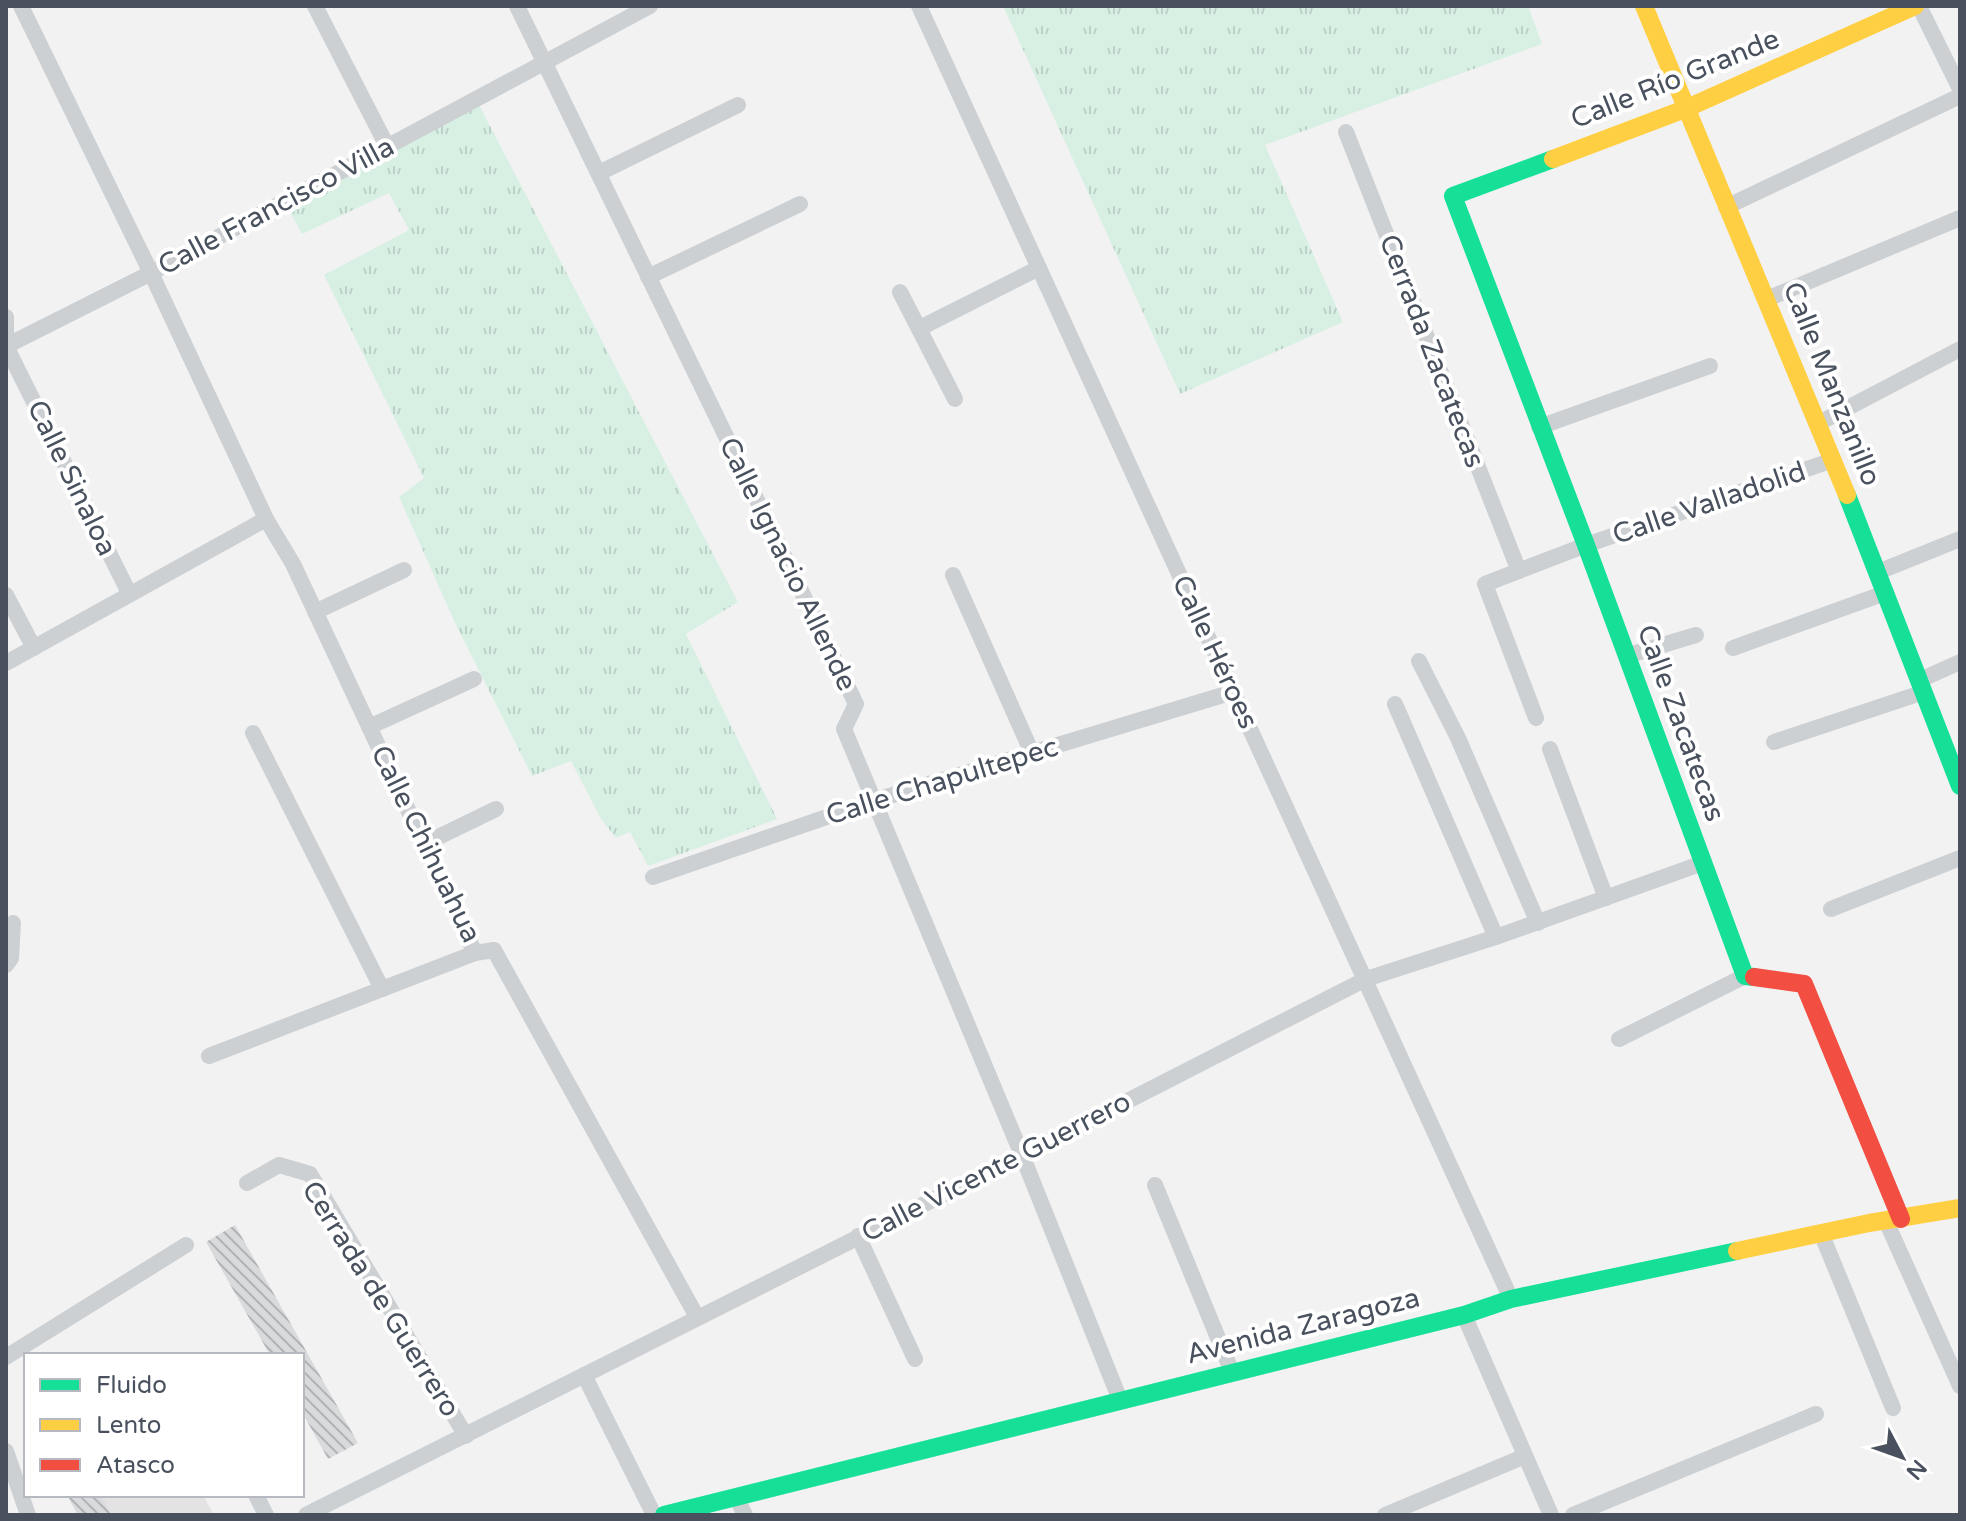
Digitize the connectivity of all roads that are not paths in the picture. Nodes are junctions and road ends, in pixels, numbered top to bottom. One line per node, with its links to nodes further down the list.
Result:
1 (18, 6): 8 (street); 22 (street, Calle Chihuahua)
2 (315, 6): 15 (street)
3 (517, 6): 9 (street, Calle Ignacio Allende)
4 (650, 6): 9 (street, Calle Francisco Villa)
5 (919, 6): 21 (street, Calle Héroes)
6 (1644, 6): 13 (street, Calle Manzanillo)
7 (1917, 6): 10 (street); 13 (street, Calle Río Grande)
8 (6, 11)
9 (545, 62): 15 (street, Calle Francisco Villa); 16 (street, Calle Ignacio Allende)
10 (1960, 89)
11 (1960, 96): 19 (street)
12 (738, 105): 16 (street)
13 (1685, 109): 17 (street, Calle Río Grande); 19 (street, Calle Manzanillo)
14 (1346, 132): 39 (street, Cerrada Zacatecas)
15 (387, 146): 22 (street, Calle Francisco Villa)
16 (599, 173): 23 (street, Calle Ignacio Allende)
17 (1453, 196): 33 (street, Calle Zacatecas)
18 (800, 204): 23 (street)
19 (1726, 207): 25 (street, Calle Manzanillo)
20 (1960, 218): 25 (street)
21 (1039, 268): 27 (street); 55 (street, Calle Héroes)
22 (151, 273): 28 (street, Calle Francisco Villa); 35 (street, Calle Chihuahua)
23 (648, 277): 64 (street, Calle Ignacio Allende)
24 (900, 292): 27 (street)
25 (1767, 299): 32 (street, Calle Manzanillo)
26 (6, 317): 28 (street, Calle Sinaloa)
27 (920, 328): 31 (street)
28 (6, 346): 42 (street, Calle Sinaloa)
29 (1960, 349): 32 (street, Calle Valladolid)
30 (1710, 366): 33 (street)
31 (955, 399)
32 (1819, 423): 34 (street, Calle Manzanillo)
33 (1539, 427): 37 (street, Calle Zacatecas)
34 (1833, 460): 37 (street, Calle Valladolid); 40 (street, Calle Manzanillo)
35 (266, 519): 42 (street); 45 (street, Calle Chihuahua)
36 (1960, 539): 40 (street)
37 (1586, 545): 39 (street); 49 (street, Calle Zacatecas)
38 (404, 570): 45 (street)
39 (1519, 571): 57 (street)
40 (1878, 572): 43 (street, Calle Manzanillo)
41 (953, 575): 62 (street)
42 (129, 593): 47 (street)
43 (1885, 593): 48 (street); 54 (street, Calle Manzanillo)
44 (6, 595): 47 (street)
45 (315, 612): 58 (street, Calle Chihuahua)
46 (1696, 635): 49 (street)
47 (34, 648): 52 (street)
48 (1733, 648)
49 (1626, 656): 68 (street, Calle Zacatecas)
50 (1419, 661): 73 (street)
51 (1960, 662): 54 (street)
52 (6, 663)
53 (474, 679): 58 (street)
54 (1922, 686): 60 (street); 63 (street, Calle Manzanillo)
55 (1233, 692): 62 (street, Calle Chapultepec); 78 (street, Calle Héroes)
56 (1395, 704): 74 (street)
57 (1536, 718)
58 (369, 727): 66 (street, Calle Chihuahua)
59 (253, 733): 79 (street)
60 (1774, 742)
61 (1550, 749): 70 (street)
62 (1032, 753): 64 (street, Calle Chapultepec)
63 (1959, 781)
64 (873, 801): 69 (street, Calle Chapultepec); 82 (street, Calle Ignacio Allende)
65 (496, 809): 66 (street)
66 (424, 844): 75 (street, Calle Chihuahua)
67 (1960, 858): 71 (street)
68 (1703, 863): 70 (street, Calle Vicente Guerrero); 77 (street, Calle Zacatecas)
69 (653, 877)
70 (1606, 898): 73 (street, Calle Vicente Guerrero)
71 (1831, 909)
72 (13, 923): 76 (street)
73 (1538, 923): 74 (street, Calle Vicente Guerrero)
74 (1496, 937): 78 (street, Calle Vicente Guerrero)
75 (475, 953): 79 (street); 92 (street, Calle Chihuahua)
76 (6, 965)
77 (1745, 976): 80 (street); 86 (street)
78 (1366, 979): 82 (street, Calle Vicente Guerrero); 90 (street, Calle Héroes)
79 (382, 989): 81 (street)
80 (1619, 1039)
81 (209, 1056)
82 (1022, 1155): 88 (street, Calle Vicente Guerrero); 98 (street, Calle Ignacio Allende)
83 (247, 1183): 101 (street, Cerrada de Guerrero)
84 (1155, 1185): 95 (street)
85 (1960, 1208): 86 (street, Avenida Zaragoza)
86 (1894, 1220): 87 (street, Avenida Zaragoza); 97 (street)
87 (1821, 1233): 90 (street, Avenida Zaragoza); 99 (street)
88 (858, 1236): 92 (street, Calle Vicente Guerrero); 94 (street)
89 (186, 1245): 93 (street)
90 (1511, 1299): 91 (street, Avenida Zaragoza)
91 (1464, 1315): 95 (street, Avenida Zaragoza); 103 (street)
92 (697, 1317): 96 (street, Calle Vicente Guerrero)
93 (6, 1357)
94 (915, 1359)
95 (1232, 1372): 98 (street, Avenida Zaragoza)
96 (584, 1375): 101 (street, Calle Vicente Guerrero); 109 (street)
97 (1960, 1386)
98 (1120, 1400): 105 (street, Avenida Zaragoza)
99 (1893, 1408)
100 (1816, 1414): 113 (street)
101 (466, 1436): 108 (street, Calle Vicente Guerrero)
102 (6, 1451): 106 (street)
103 (1525, 1456): 111 (street); 112 (street)
104 (257, 1497): 107 (street)
105 (736, 1497): 109 (street, Avenida Zaragoza); 110 (street)
106 (28, 1515)
107 (266, 1515)
108 (306, 1515)
109 (664, 1515)
110 (745, 1515)
111 (1385, 1515)
112 (1551, 1515)
113 (1573, 1515)

